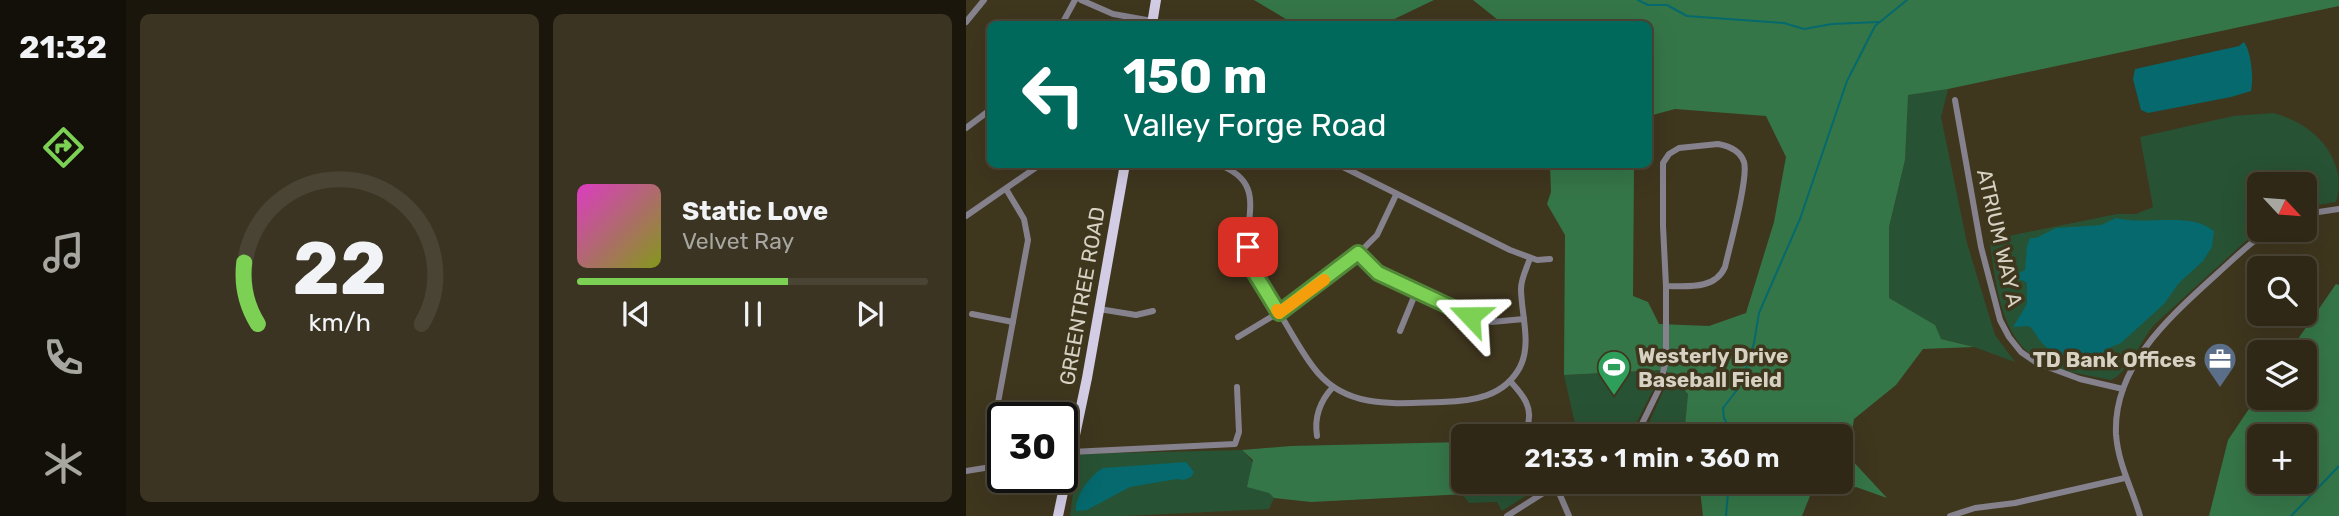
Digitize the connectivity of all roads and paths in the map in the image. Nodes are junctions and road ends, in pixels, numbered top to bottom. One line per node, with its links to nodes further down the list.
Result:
1 (984, 0): 8 (street)
2 (1075, 0): 5 (street)
3 (1081, 0): 6 (street)
4 (1156, 0): 7 (main road)
5 (1064, 21)
6 (1143, 21)
7 (1152, 21)
8 (966, 22)
9 (1955, 100): 38 (street, ATRIUM WAY A)
10 (987, 112): 11 (street)
11 (966, 128)
12 (1035, 168): 16 (street)
13 (1124, 168): 27 (main road, GREENTREE ROAD)
14 (1226, 168): 29 (street)
15 (1345, 168): 17 (street)
16 (1006, 189): 20 (street); 32 (street)
17 (1396, 195): 22 (street); 23 (street)
18 (2339, 209): 19 (street)
19 (2317, 212)
20 (966, 216)
21 (2255, 242): 38 (street)
22 (1358, 253): 26 (street); 29 (street)
23 (1530, 258): 24 (street); 31 (street)
24 (1550, 259)
25 (1666, 286): 25 (street); 42 (street)
26 (1416, 292): 31 (street); 33 (street)
27 (1099, 309): 28 (street); 40 (main road, GREENTREE ROAD)
28 (1153, 311)
29 (1279, 313): 34 (street); 37 (street)
30 (972, 314): 32 (street)
31 (1524, 319): 35 (street)
32 (1013, 322): 39 (street)
33 (1400, 331)
34 (1238, 337)
35 (1510, 382): 37 (street); 41 (street)
36 (1237, 387): 44 (street)
37 (1333, 387): 43 (street)
38 (2123, 389): 47 (street)
39 (998, 402)
40 (1078, 416)
41 (1528, 424)
42 (1642, 424)
43 (1317, 436)
44 (1078, 452)
45 (987, 468): 46 (street)
46 (966, 471)
47 (2125, 478): 54 (street); 55 (street)
48 (1061, 493): 51 (main road, GREENTREE ROAD)
49 (1545, 494): 52 (street)
50 (1560, 494): 53 (street)
51 (1058, 516)
52 (1507, 516)
53 (1569, 516)
54 (1950, 516)
55 (2140, 516)

